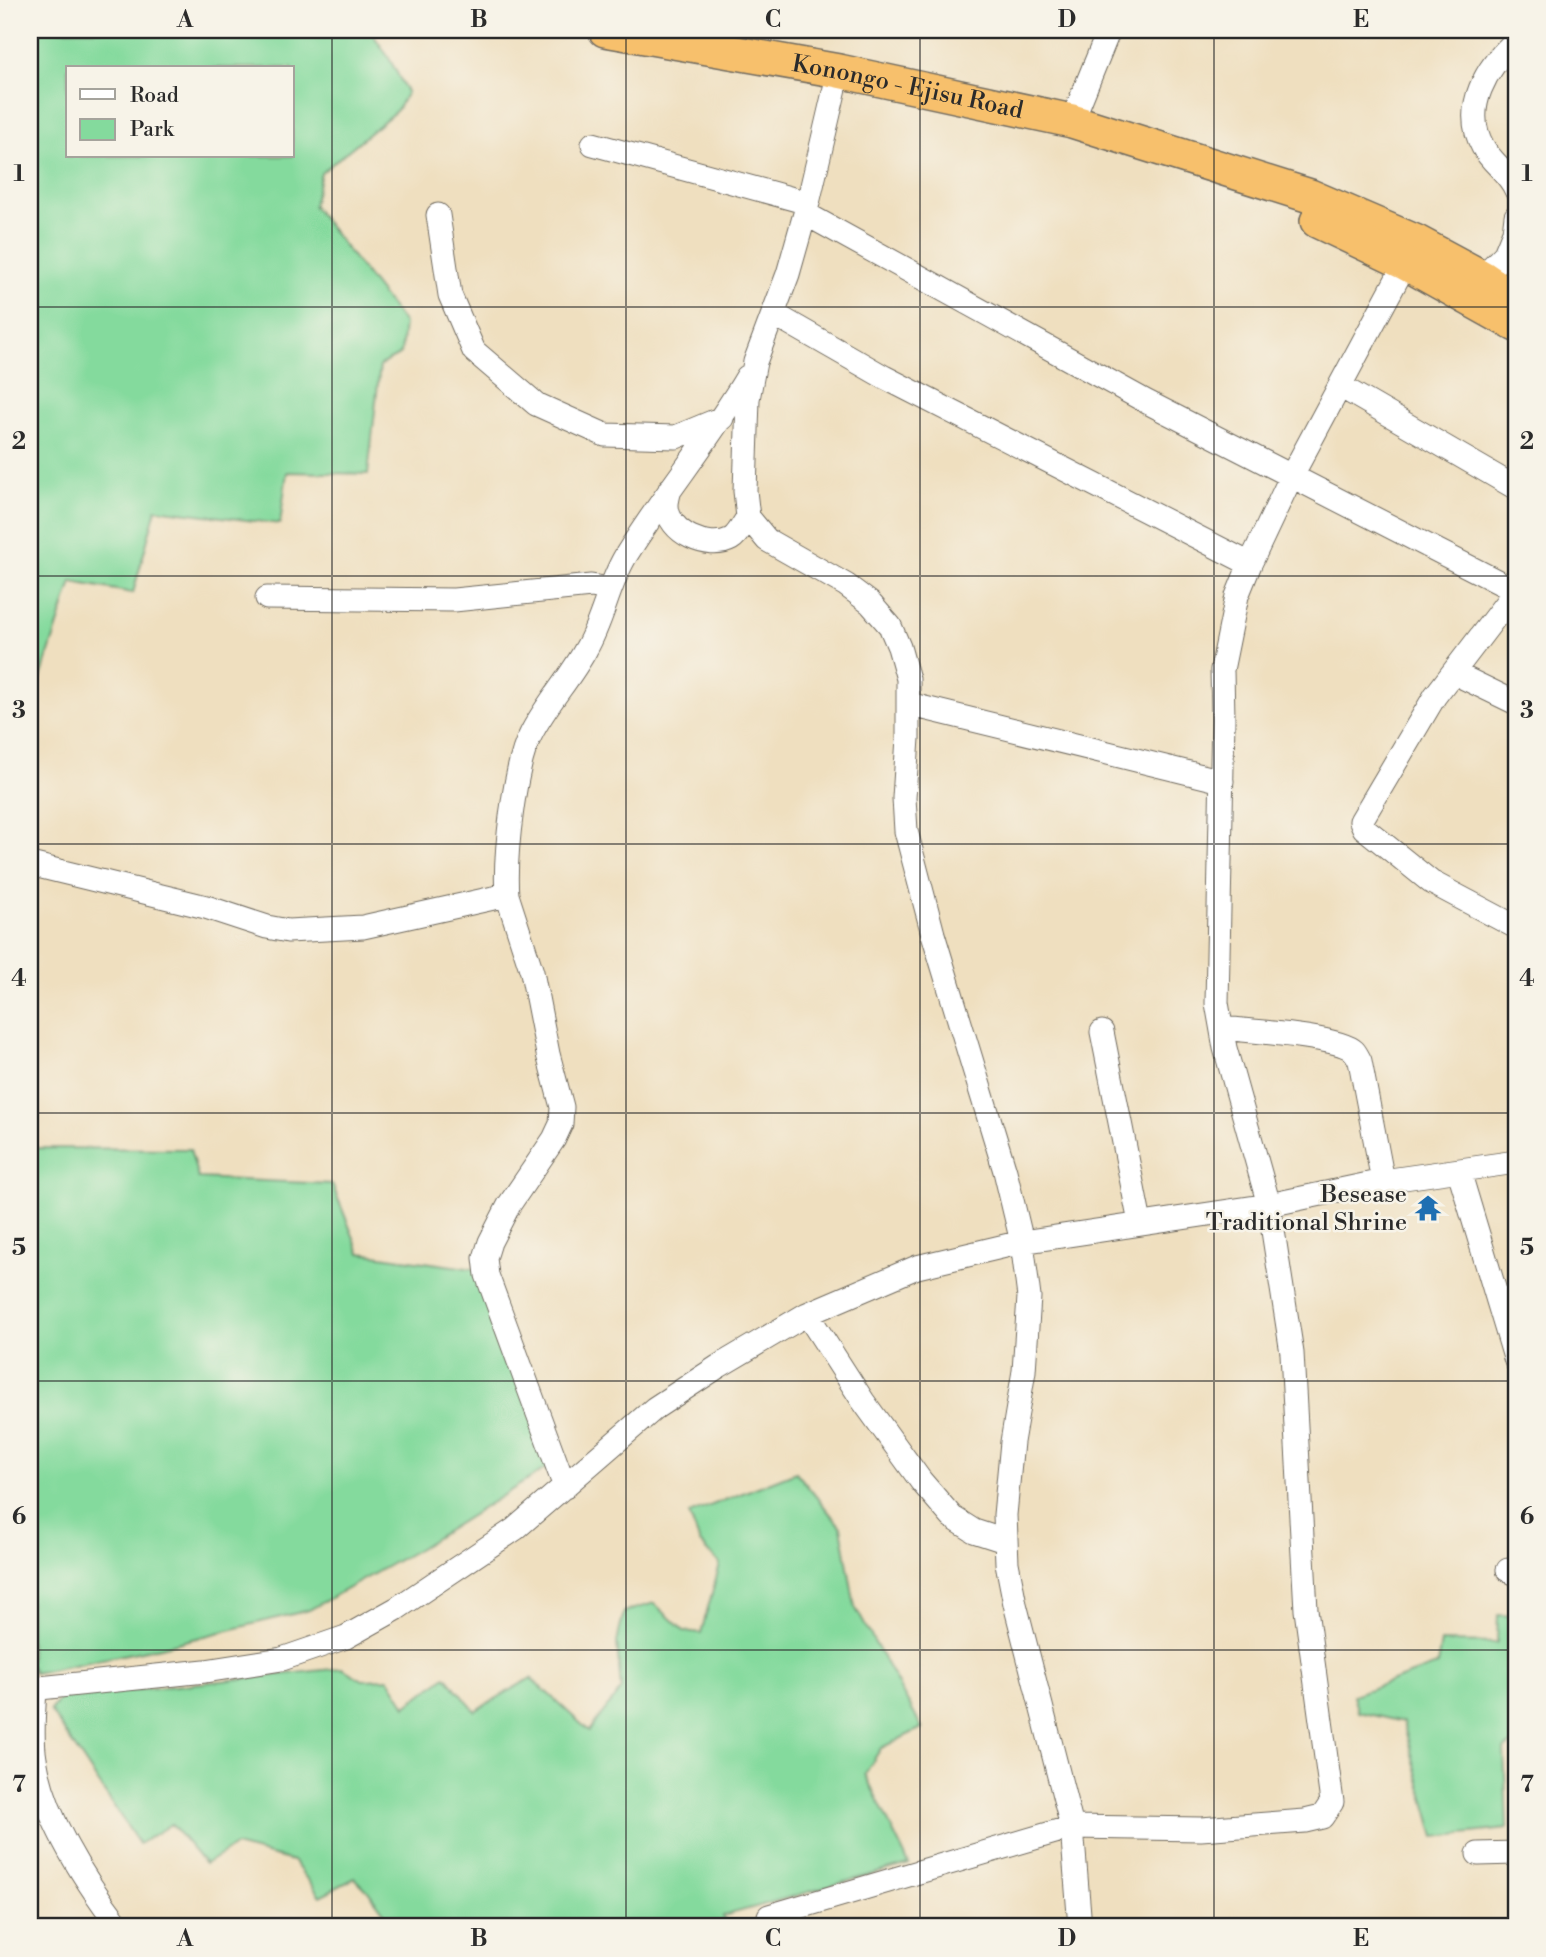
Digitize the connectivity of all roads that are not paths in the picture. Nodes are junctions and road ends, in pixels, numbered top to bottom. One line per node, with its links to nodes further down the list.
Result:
1 (605, 30): 4 (highway, Konongo - Ejisu Road)
2 (1109, 30): 5 (street)
3 (1516, 41): 7 (street)
4 (839, 71): 5 (highway, Konongo - Ejisu Road); 8 (street)
5 (1072, 121): 11 (highway, Konongo - Ejisu Road)
6 (593, 144): 8 (street)
7 (1516, 190)
8 (807, 209): 15 (street); 20 (street)
9 (438, 215): 19 (street)
10 (1516, 216): 12 (street)
11 (1411, 253): 13 (highway, Konongo - Ejisu Road); 16 (highway, Konongo - Ejisu Road); 18 (street)
12 (1511, 255): 13 (street)
13 (1482, 277): 14 (highway, Konongo - Ejisu Road)
14 (1516, 300)
15 (774, 314): 17 (street); 24 (street)
16 (1516, 325)
17 (755, 362): 19 (street); 23 (street)
18 (1340, 386): 20 (street); 21 (street)
19 (723, 417): 22 (street)
20 (1291, 477): 24 (street); 26 (street)
21 (1516, 488)
22 (670, 489): 23 (street); 25 (street)
23 (748, 517): 29 (street)
24 (1250, 564): 31 (street)
25 (608, 589): 27 (street); 33 (street)
26 (1516, 590): 28 (street)
27 (267, 598)
28 (1454, 673): 30 (street); 34 (street)
29 (908, 704): 31 (street); 42 (street)
30 (1516, 704)
31 (1222, 781): 35 (street)
32 (30, 864): 33 (street)
33 (507, 895): 45 (street)
34 (1516, 927)
35 (1222, 1028): 39 (street); 40 (street)
36 (1102, 1032): 41 (street)
37 (1516, 1162): 38 (street)
38 (1460, 1171): 39 (street); 44 (street)
39 (1383, 1181): 40 (street)
40 (1269, 1205): 41 (street); 48 (street)
41 (1140, 1223): 42 (street)
42 (1022, 1242): 43 (street); 46 (street)
43 (807, 1314): 45 (street); 46 (street)
44 (1516, 1361)
45 (565, 1488): 47 (street)
46 (1005, 1541): 48 (street)
47 (32, 1688): 52 (street)
48 (1072, 1827): 51 (street); 53 (street)
49 (1516, 1853): 50 (street)
50 (1478, 1854)
51 (769, 1916)
52 (120, 1927)
53 (1080, 1927)

